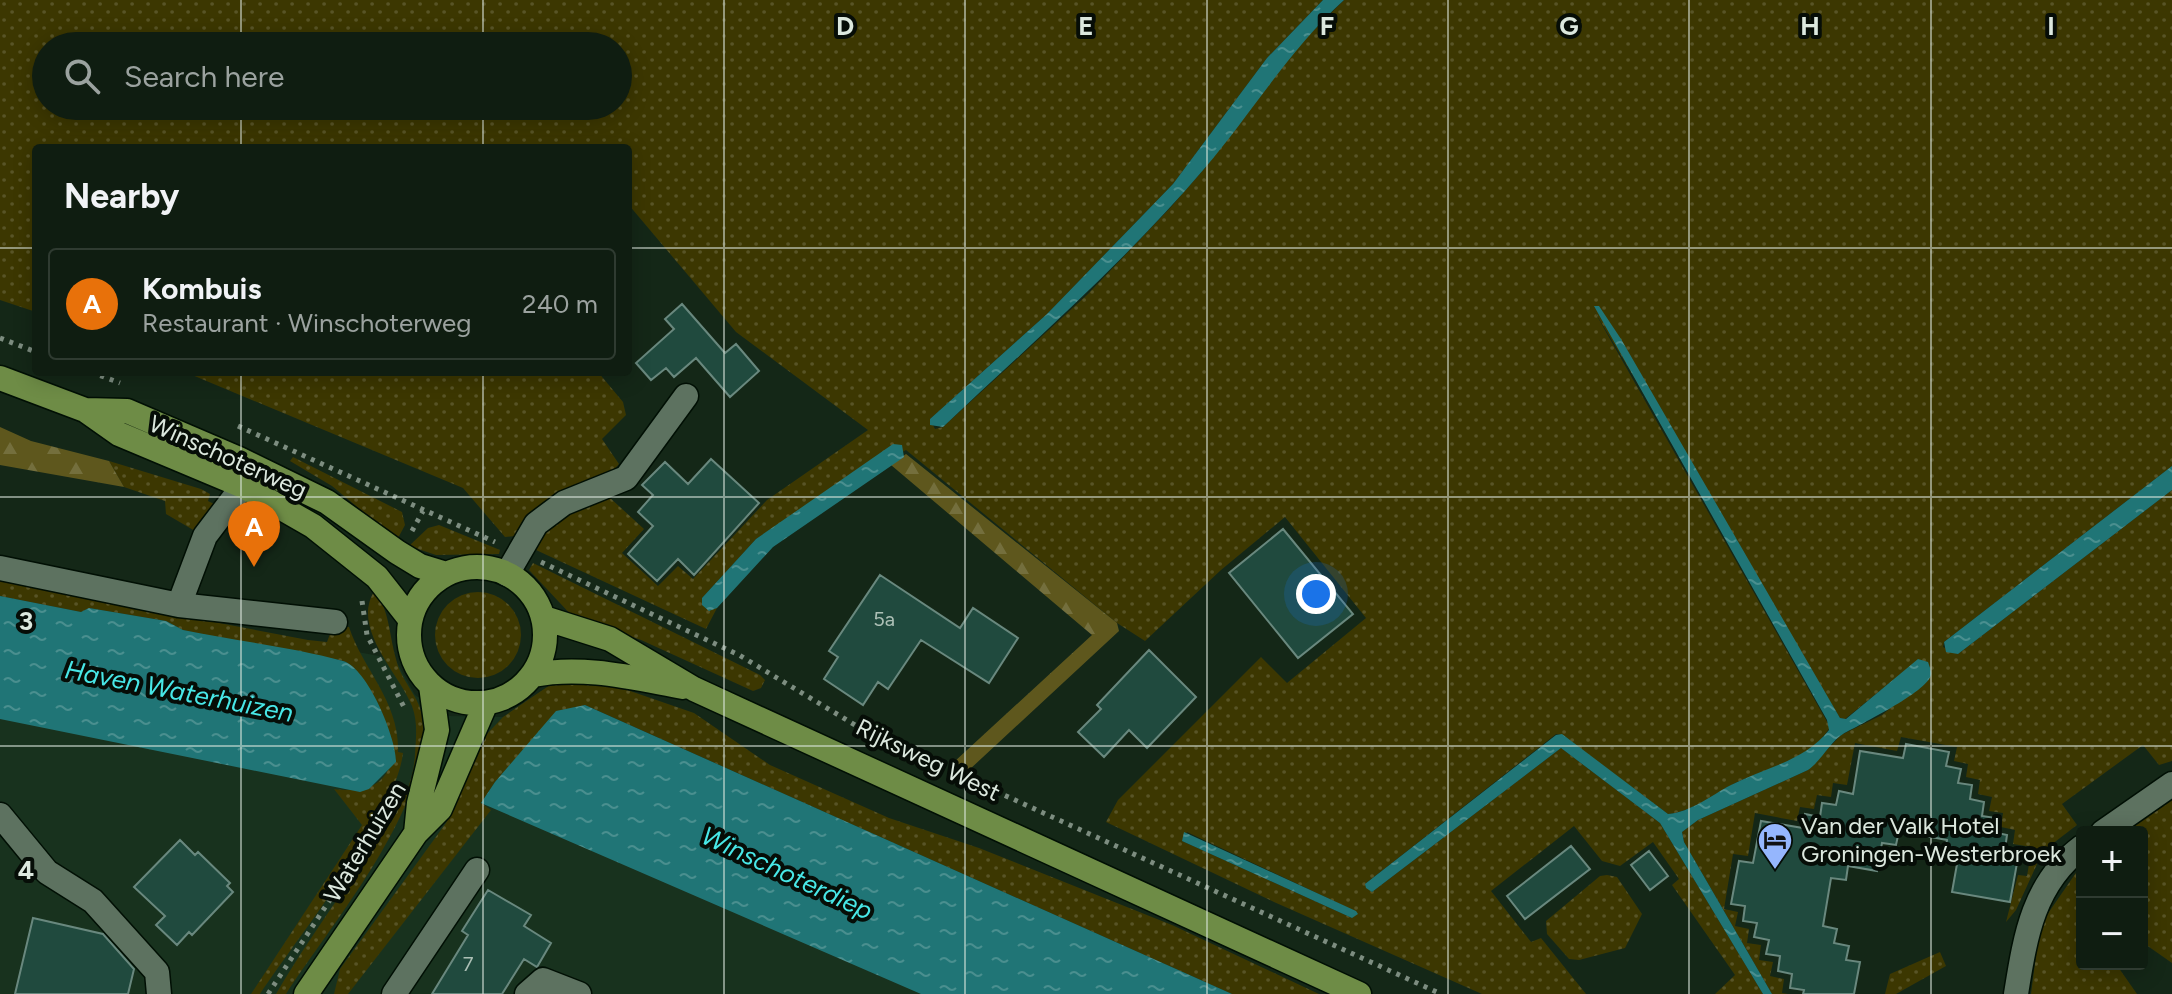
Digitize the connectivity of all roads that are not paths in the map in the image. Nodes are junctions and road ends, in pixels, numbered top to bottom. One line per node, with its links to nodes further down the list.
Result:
1 (0, 378): 3 (main road, Winschoterweg)
2 (686, 396): 5 (street)
3 (85, 410): 4 (main road, Winschoterweg); 7 (main road, Winschoterweg)
4 (243, 486): 8 (street, Winschoterweg); 10 (main road, Winschoterweg)
5 (513, 563): 7 (main road); 9 (main road)
6 (0, 568): 8 (street)
7 (446, 574): 10 (main road)
8 (179, 605): 11 (street)
9 (544, 618): 12 (main road); 14 (main road, Rijksweg West)
10 (410, 619): 13 (main road)
11 (335, 622)
12 (533, 675): 14 (main road, Rijksweg West); 15 (main road)
13 (431, 686): 15 (main road); 19 (main road, Waterhuizen)
14 (694, 689): 27 (main road, Rijksweg West)
15 (486, 703): 19 (main road, Waterhuizen)
16 (2172, 784): 18 (street)
17 (0, 815): 22 (street)
18 (2112, 826)
19 (416, 833): 23 (main road, Waterhuizen)
20 (2076, 852): 28 (street)
21 (477, 870): 24 (street)
22 (159, 994)
23 (306, 994)
24 (394, 994)
25 (527, 994): 26 (street)
26 (579, 994)
27 (1359, 994)
28 (2016, 994)

